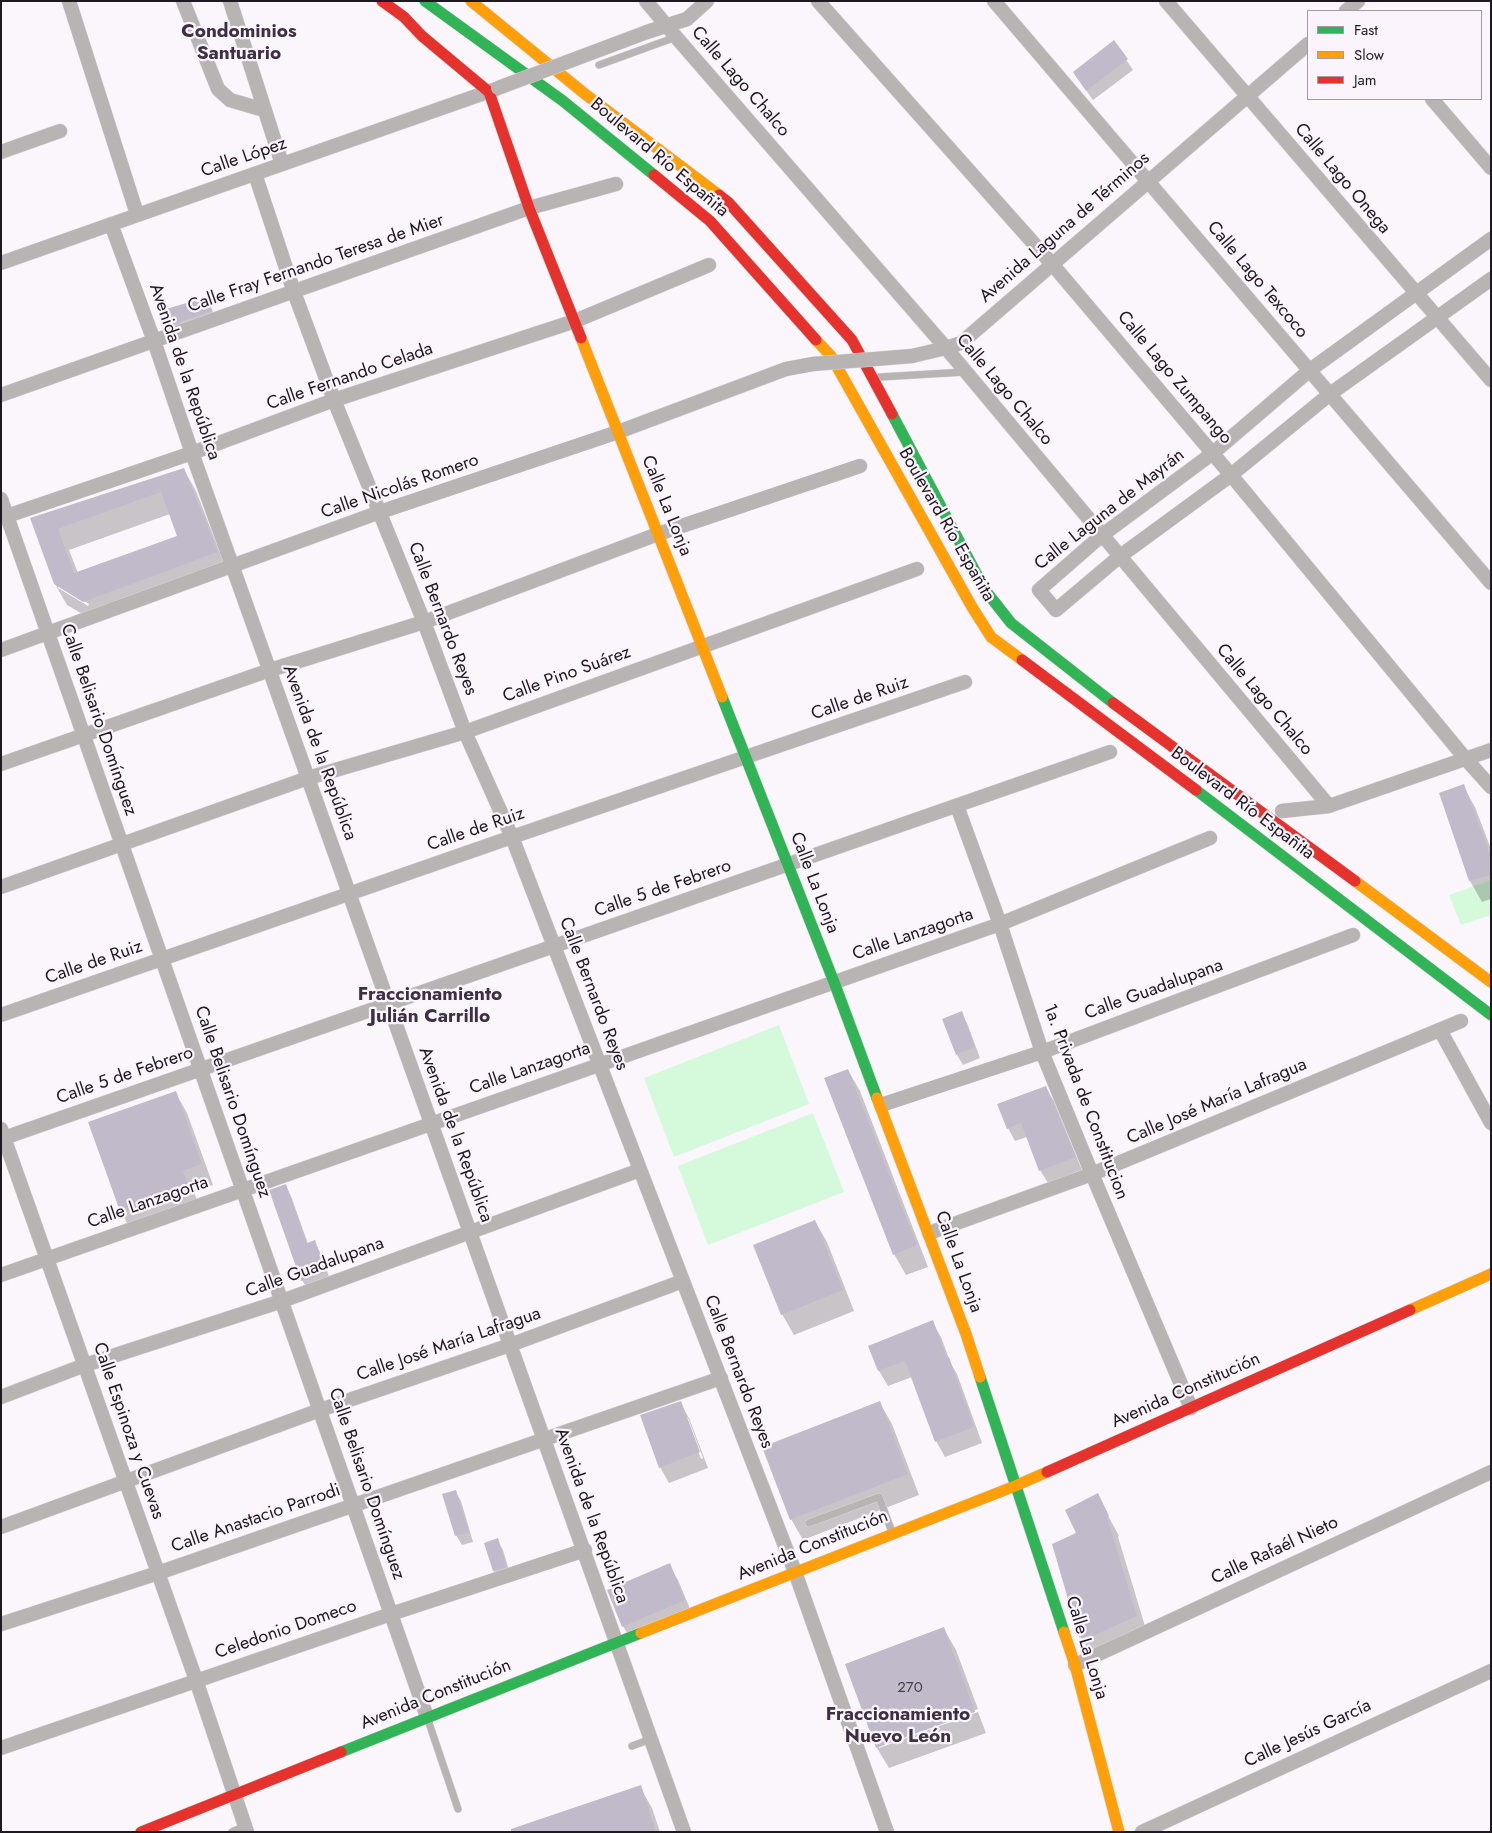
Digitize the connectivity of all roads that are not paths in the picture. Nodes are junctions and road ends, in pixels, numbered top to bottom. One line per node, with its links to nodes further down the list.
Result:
1 (69, 1): 28 (street)
2 (183, 1): 19 (street)
3 (230, 1): 19 (street)
4 (382, 1): 16 (main road)
5 (425, 1): 95 (main road, Boulevard Río Españita)
6 (471, 1): 92 (main road, Boulevard Río Españita)
7 (646, 1): 12 (street, Calle Lago Chalco)
8 (707, 1): 12 (street, Calle López)
9 (818, 1): 32 (street, Calle Lago Zumpango)
10 (994, 1): 25 (street, Calle Lago Texcoco)
11 (1166, 1): 17 (street, Calle Lago Onega)
12 (667, 25): 13 (street, Calle Lago Chalco); 16 (street, Calle López, bridge)
13 (676, 37): 15 (lane); 40 (street, Calle Lago Chalco)
14 (1307, 45): 17 (street, Avenida Laguna de Términos)
15 (600, 65)
16 (493, 90): 22 (street, Calle López); 27 (main road, Calle La Lonja)
17 (1248, 96): 25 (street, Avenida Laguna de Términos); 36 (street, Calle Lago Onega)
18 (1433, 100): 23 (street)
19 (264, 110): 22 (street)
20 (60, 131): 21 (street)
21 (1, 152)
22 (282, 164): 24 (street, Calle López)
23 (1491, 168)
24 (255, 174): 28 (street, Calle López); 35 (street, Calle Bernardo Reyes)
25 (1148, 181): 32 (street, Avenida Laguna de Términos); 42 (street, Calle Lago Texcoco)
26 (616, 184): 27 (street, Calle Fray Fernando Teresa de Mier)
27 (529, 208): 35 (street, Calle Fray Fernando Teresa de Mier); 38 (main road, Calle La Lonja)
28 (136, 214): 29 (street, Calle López)
29 (111, 224): 31 (street, Calle López); 39 (street, Avenida de la República)
30 (1491, 239): 36 (street, Calle Laguna de Mayrán)
31 (1, 262)
32 (1052, 264): 40 (street, Avenida Laguna de Términos); 50 (street, Calle Lago Zumpango)
33 (709, 265): 38 (street, Calle Fernando Celada)
34 (1491, 279): 37 (street, Calle Laguna de Mayrán)
35 (294, 292): 39 (street, Calle Fray Fernando Teresa de Mier); 48 (street, Calle Bernardo Reyes)
36 (1416, 294): 37 (street, Calle Lago Onega); 42 (street, Calle Laguna de Mayrán)
37 (1436, 318): 45 (street, Calle Lago Onega); 46 (street, Calle Laguna de Mayrán)
38 (575, 321): 48 (street, Calle Fernando Celada); 49 (main road, Calle La Lonja)
39 (154, 341): 47 (street, Calle Fray Fernando Teresa de Mier); 51 (street, Avenida de la República)
40 (946, 348): 41 (street, Avenida Laguna de Términos, bridge); 43 (street, Calle Lago Chalco)
41 (813, 364): 49 (street, Calle Nicolás Romero)
42 (1310, 370): 46 (street, Calle Lago Texcoco); 50 (street, Calle Laguna de Mayrán)
43 (965, 372): 44 (lane); 58 (street, Calle Lago Chalco)
44 (880, 377)
45 (1491, 380)
46 (1330, 394): 53 (street, Calle Laguna de Mayrán); 62 (street, Calle Lago Texcoco)
47 (1, 395)
48 (334, 400): 51 (street, Calle Fernando Celada); 55 (street, Calle Bernardo Reyes)
49 (618, 432): 55 (street, Calle Nicolás Romero); 57 (main road, Calle La Lonja)
50 (1213, 453): 53 (street, Calle Lago Zumpango); 58 (street, Calle Laguna de Mayrán)
51 (192, 454): 56 (street, Calle Fernando Celada); 60 (street, Avenida de la República)
52 (860, 466): 57 (street)
53 (1232, 475): 59 (street, Calle Laguna de Mayrán); 74 (street, Calle Lago Zumpango)
54 (1, 499): 56 (street, Calle Belisario Domínguez)
55 (380, 512): 60 (street, Calle Nicolás Romero); 63 (street, Calle Bernardo Reyes)
56 (4, 517): 64 (street, Calle Belisario Domínguez)
57 (658, 534): 63 (street); 65 (main road, Calle La Lonja)
58 (1102, 536): 59 (street, Calle Lago Chalco); 59 (street, Calle Laguna de Mayrán)
59 (1119, 556): 79 (street, Calle Lago Chalco)
60 (233, 566): 64 (street, Calle Nicolás Romero); 67 (street, Avenida de la República)
61 (917, 569): 65 (street, Calle Pino Suárez)
62 (1491, 583)
63 (424, 622): 67 (street); 69 (street, Calle Bernardo Reyes)
64 (48, 634): 66 (street, Calle Nicolás Romero); 70 (street, Calle Belisario Domínguez)
65 (704, 647): 69 (street, Calle Pino Suárez); 73 (main road, Calle La Lonja)
66 (1, 650)
67 (270, 670): 70 (street); 76 (street, Avenida de la República)
68 (965, 682): 73 (street, Calle de Ruiz)
69 (465, 732): 76 (street, Calle Pino Suárez); 81 (street, Calle Bernardo Reyes)
70 (84, 735): 75 (street); 83 (street, Calle Belisario Domínguez)
71 (1491, 750): 74 (street)
72 (1110, 752): 78 (street, Calle 5 de Febrero)
73 (746, 757): 81 (street, Calle de Ruiz); 84 (main road, Calle La Lonja)
74 (1465, 758): 77 (street, Calle Lago Zumpango); 79 (street)
75 (1, 764)
76 (308, 778): 83 (street, Calle Pino Suárez); 86 (street, Avenida de la República)
77 (1491, 787)
78 (957, 806): 84 (street, Calle 5 de Febrero); 87 (street, 1a. Privada de Constitucion)
79 (1329, 806): 80 (street)
80 (1282, 811)
81 (512, 837): 86 (street, Calle de Ruiz); 89 (street, Calle Bernardo Reyes)
82 (1210, 838): 87 (street, Calle Lanzagorta)
83 (122, 844): 85 (street, Calle Pino Suárez); 90 (street, Calle Belisario Domínguez)
84 (788, 865): 89 (street, Calle 5 de Febrero); 91 (main road, Calle La Lonja)
85 (1, 887)
86 (349, 894): 90 (street, Calle de Ruiz); 93 (street, Avenida de la República)
87 (1000, 924): 91 (street, Calle Lanzagorta); 98 (street, 1a. Privada de Constitucion)
88 (1354, 935): 98 (street, Calle Guadalupana)
89 (555, 946): 93 (street, Calle 5 de Febrero); 99 (street, Calle Bernardo Reyes)
90 (162, 959): 94 (street, Calle de Ruiz); 100 (street, Calle Belisario Domínguez)
91 (834, 982): 99 (street, Calle Lanzagorta); 101 (main road, Calle La Lonja)
92 (1491, 982)
93 (389, 1004): 100 (street, Calle 5 de Febrero); 103 (street, Avenida de la República)
94 (1, 1015)
95 (1491, 1015)
96 (1461, 1021): 97 (street, Calle José María Lafragua)
97 (1440, 1030): 102 (street); 106 (street, Calle José María Lafragua)
98 (1042, 1052): 101 (street, Calle Guadalupana); 106 (street, 1a. Privada de Constitucion)
99 (600, 1064): 103 (street, Calle Lanzagorta); 105 (street, Calle Bernardo Reyes)
100 (201, 1070): 104 (street, Calle 5 de Febrero); 107 (street, Calle Belisario Domínguez)
101 (881, 1105): 109 (main road, Calle La Lonja)
102 (1491, 1123)
103 (432, 1124): 107 (street, Calle Lanzagorta); 108 (street, Avenida de la República)
104 (2, 1135): 110 (street, Calle Espinoza y Cuevas)
105 (640, 1170): 108 (street, Calle Guadalupana); 113 (street, Calle Bernardo Reyes)
106 (1092, 1174): 109 (street, Calle José María Lafragua); 119 (street, 1a. Privada de Constitucion)
107 (243, 1190): 110 (street, Calle Lanzagorta); 114 (street, Calle Belisario Domínguez)
108 (470, 1232): 114 (street, Calle Guadalupana); 115 (street, Avenida de la República)
109 (929, 1233): 124 (main road, Calle La Lonja)
110 (47, 1259): 112 (street, Calle Lanzagorta); 116 (street, Calle Espinoza y Cuevas)
111 (1491, 1274): 119 (main road, Avenida Constitución)
112 (1, 1275)
113 (683, 1281): 115 (street, Calle José María Lafragua); 117 (street, Calle Bernardo Reyes)
114 (282, 1301): 116 (street, Calle Guadalupana); 120 (street, Calle Belisario Domínguez)
115 (510, 1345): 120 (street, Calle José María Lafragua); 121 (street, Avenida de la República)
116 (85, 1365): 118 (street, Calle Guadalupana); 123 (street, Calle Espinoza y Cuevas)
117 (721, 1378): 121 (street, Calle Anastacio Parrodi); 130 (street, Calle Bernardo Reyes)
118 (1, 1397)
119 (1192, 1408): 124 (main road, Avenida Constitución)
120 (320, 1410): 123 (street, Calle José María Lafragua); 125 (street, Calle Belisario Domínguez)
121 (544, 1439): 125 (street, Calle Anastacio Parrodi); 129 (street, Avenida de la República)
122 (1491, 1472): 135 (street, Calle Rafaél Nieto)
123 (126, 1480): 127 (street, Calle José María Lafragua); 131 (street, Calle Espinoza y Cuevas)
124 (1015, 1486): 128 (main road, Avenida Constitución); 135 (main road, Calle La Lonja)
125 (353, 1505): 131 (street, Calle Anastacio Parrodi); 132 (street, Calle Belisario Domínguez)
126 (809, 1523): 128 (lane)
127 (1, 1526)
128 (892, 1533): 130 (main road, Avenida Constitución)
129 (585, 1550): 132 (street, Celedonio Domeco); 134 (street, Avenida de la República)
130 (795, 1572): 134 (main road, Avenida Constitución); 148 (street, Calle Bernardo Reyes)
131 (158, 1573): 133 (street, Calle Anastacio Parrodi); 137 (street, Calle Espinoza y Cuevas)
132 (391, 1614): 137 (street, Celedonio Domeco); 138 (street, Calle Belisario Domínguez)
133 (1, 1624)
134 (616, 1643): 138 (main road, Avenida Constitución); 139 (street, Avenida de la República)
135 (1075, 1665): 149 (main road, Calle La Lonja)
136 (1491, 1671): 150 (street, Calle Jesús García)
137 (196, 1680): 141 (street, Celedonio Domeco); 142 (street, Calle Espinoza y Cuevas)
138 (427, 1717): 142 (main road, Avenida Constitución); 143 (lane)
139 (651, 1739): 140 (lane); 147 (street, Avenida de la República)
140 (632, 1746)
141 (1, 1748)
142 (234, 1796): 144 (street, Calle Espinoza y Cuevas); 145 (main road, Avenida Constitución)
143 (458, 1810)
144 (246, 1829): 146 (lane)
145 (140, 1832)
146 (232, 1832)
147 (684, 1832)
148 (886, 1832)
149 (1119, 1832)
150 (1142, 1832)

